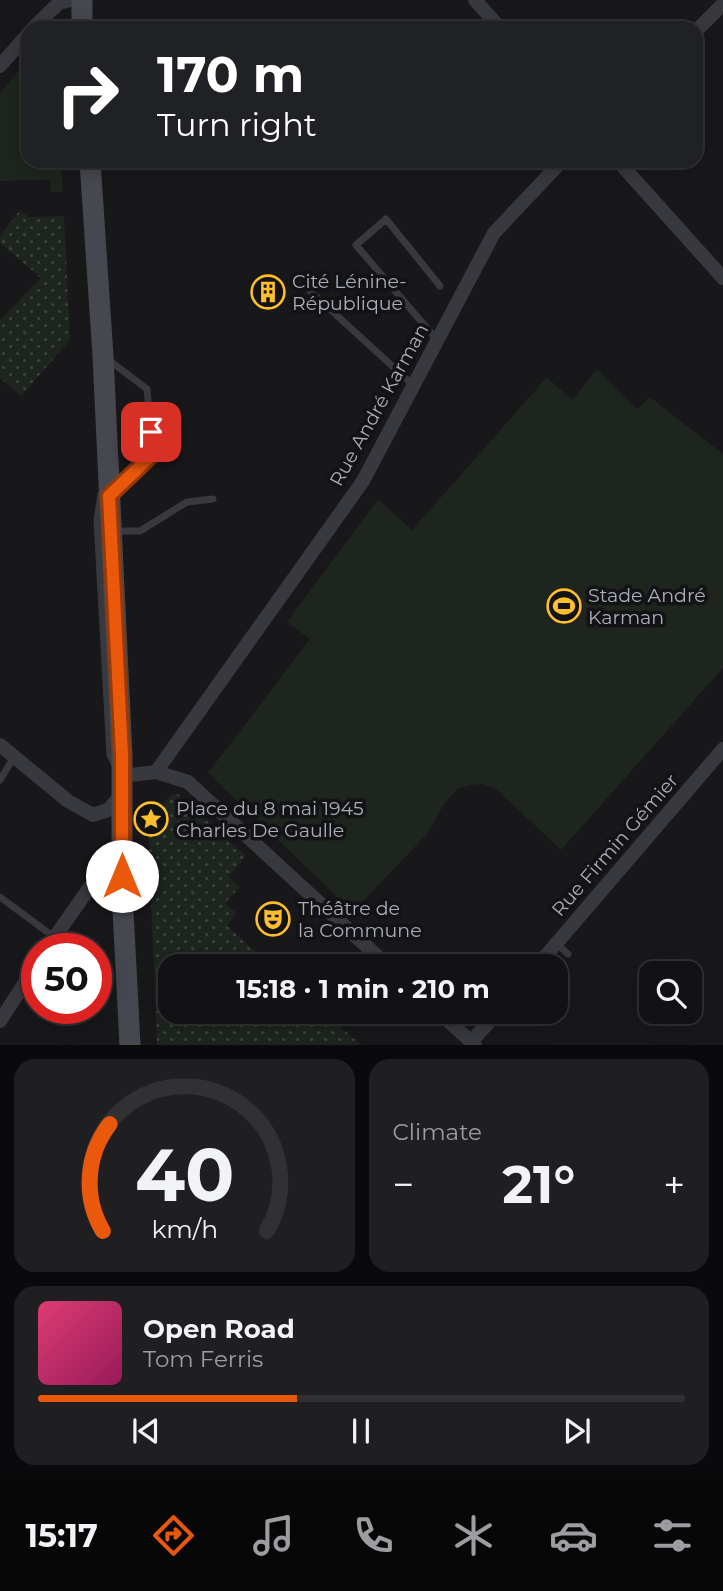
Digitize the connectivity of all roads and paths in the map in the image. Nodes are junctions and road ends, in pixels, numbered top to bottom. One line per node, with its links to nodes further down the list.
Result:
1 (70, 0): 5 (street)
2 (83, 0): 6 (main road); 7 (lane)
3 (475, 0): 8 (street)
4 (723, 4): 9 (street)
5 (40, 21)
6 (82, 21)
7 (88, 21)
8 (494, 21)
9 (703, 24)
10 (21, 42): 11 (street)
11 (0, 66)
12 (90, 168): 16 (main road)
13 (99, 168): 16 (lane)
14 (555, 168): 20 (street, Rue André Karman)
15 (624, 168): 17 (street)
16 (96, 264): 21 (main road)
17 (723, 278)
18 (440, 286): 20 (lane)
19 (310, 291): 22 (lane)
20 (437, 341): 22 (street, Rue André Karman)
21 (103, 356): 23 (main road); 24 (lane)
22 (414, 386): 30 (street, Rue André Karman)
23 (107, 452): 24 (main road); 32 (lane)
24 (109, 496): 26 (main road)
25 (213, 499): 26 (lane)
26 (111, 530): 32 (main road)
27 (0, 745): 29 (street)
28 (723, 749): 37 (street, Rue Firmin Gémier)
29 (14, 757): 31 (lane); 32 (street)
30 (156, 772): 32 (street); 38 (street)
31 (0, 780)
32 (122, 785): 33 (main road)
33 (122, 876): 36 (street); 46 (main road)
34 (0, 897): 35 (lane)
35 (39, 933)
36 (57, 933)
37 (556, 943): 39 (street, Rue Firmin Gémier); 40 (lane)
38 (375, 954)
39 (547, 954)
40 (568, 954)
41 (21, 989): 42 (street)
42 (0, 1021)
43 (451, 1024): 45 (street)
44 (489, 1024): 45 (street)
45 (473, 1044)
46 (133, 1045)

